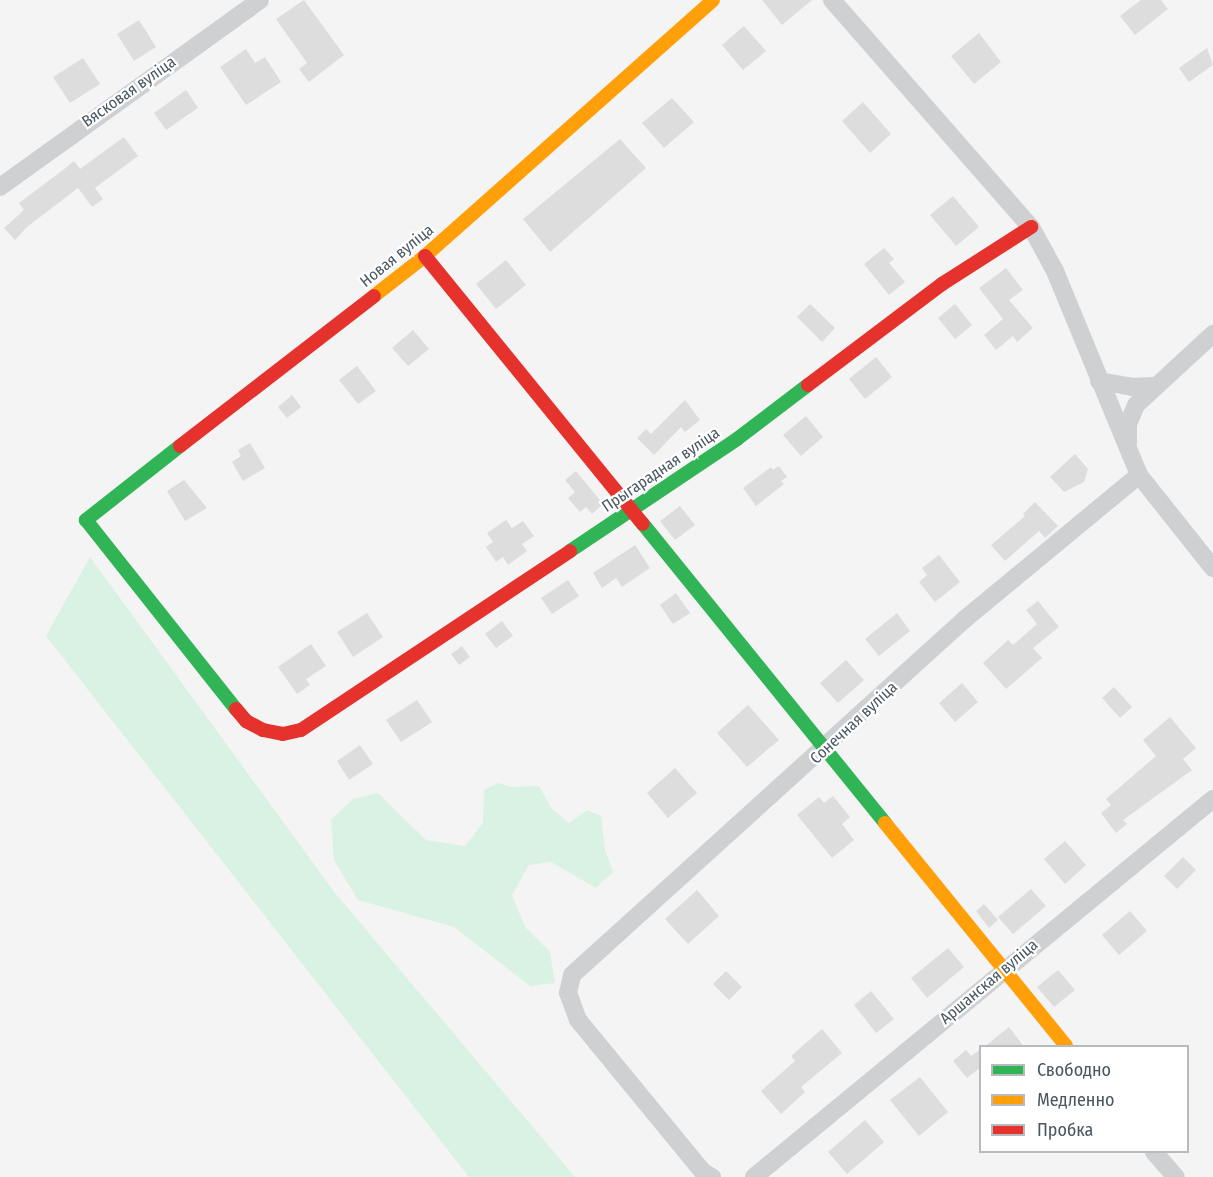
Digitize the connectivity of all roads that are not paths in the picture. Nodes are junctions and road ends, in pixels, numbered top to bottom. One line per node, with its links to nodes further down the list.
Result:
1 (260, 0): 4 (street, Вясковая вуліца)
2 (713, 0): 6 (street, Новая вуліца)
3 (832, 0): 5 (street)
4 (0, 187)
5 (1031, 227): 8 (street); 12 (street, Прыгарадная вуліца)
6 (425, 256): 12 (street); 14 (street, Новая вуліца)
7 (1213, 334): 9 (street)
8 (1099, 381): 9 (street); 10 (street)
9 (1153, 386): 10 (street)
10 (1128, 454): 11 (street)
11 (1139, 475): 13 (street); 15 (street, Сонечная вуліца)
12 (633, 509): 14 (street, Прыгарадная вуліца); 15 (street)
13 (1213, 568)
14 (301, 730)
15 (823, 751): 17 (street); 21 (street, Сонечная вуліца)
16 (1213, 799): 17 (street, Аршанская вуліца)
17 (1001, 971): 18 (street); 20 (street, Аршанская вуліца)
18 (1064, 1045)
19 (1155, 1153): 22 (street)
20 (761, 1173)
21 (712, 1177)
22 (1176, 1177)

